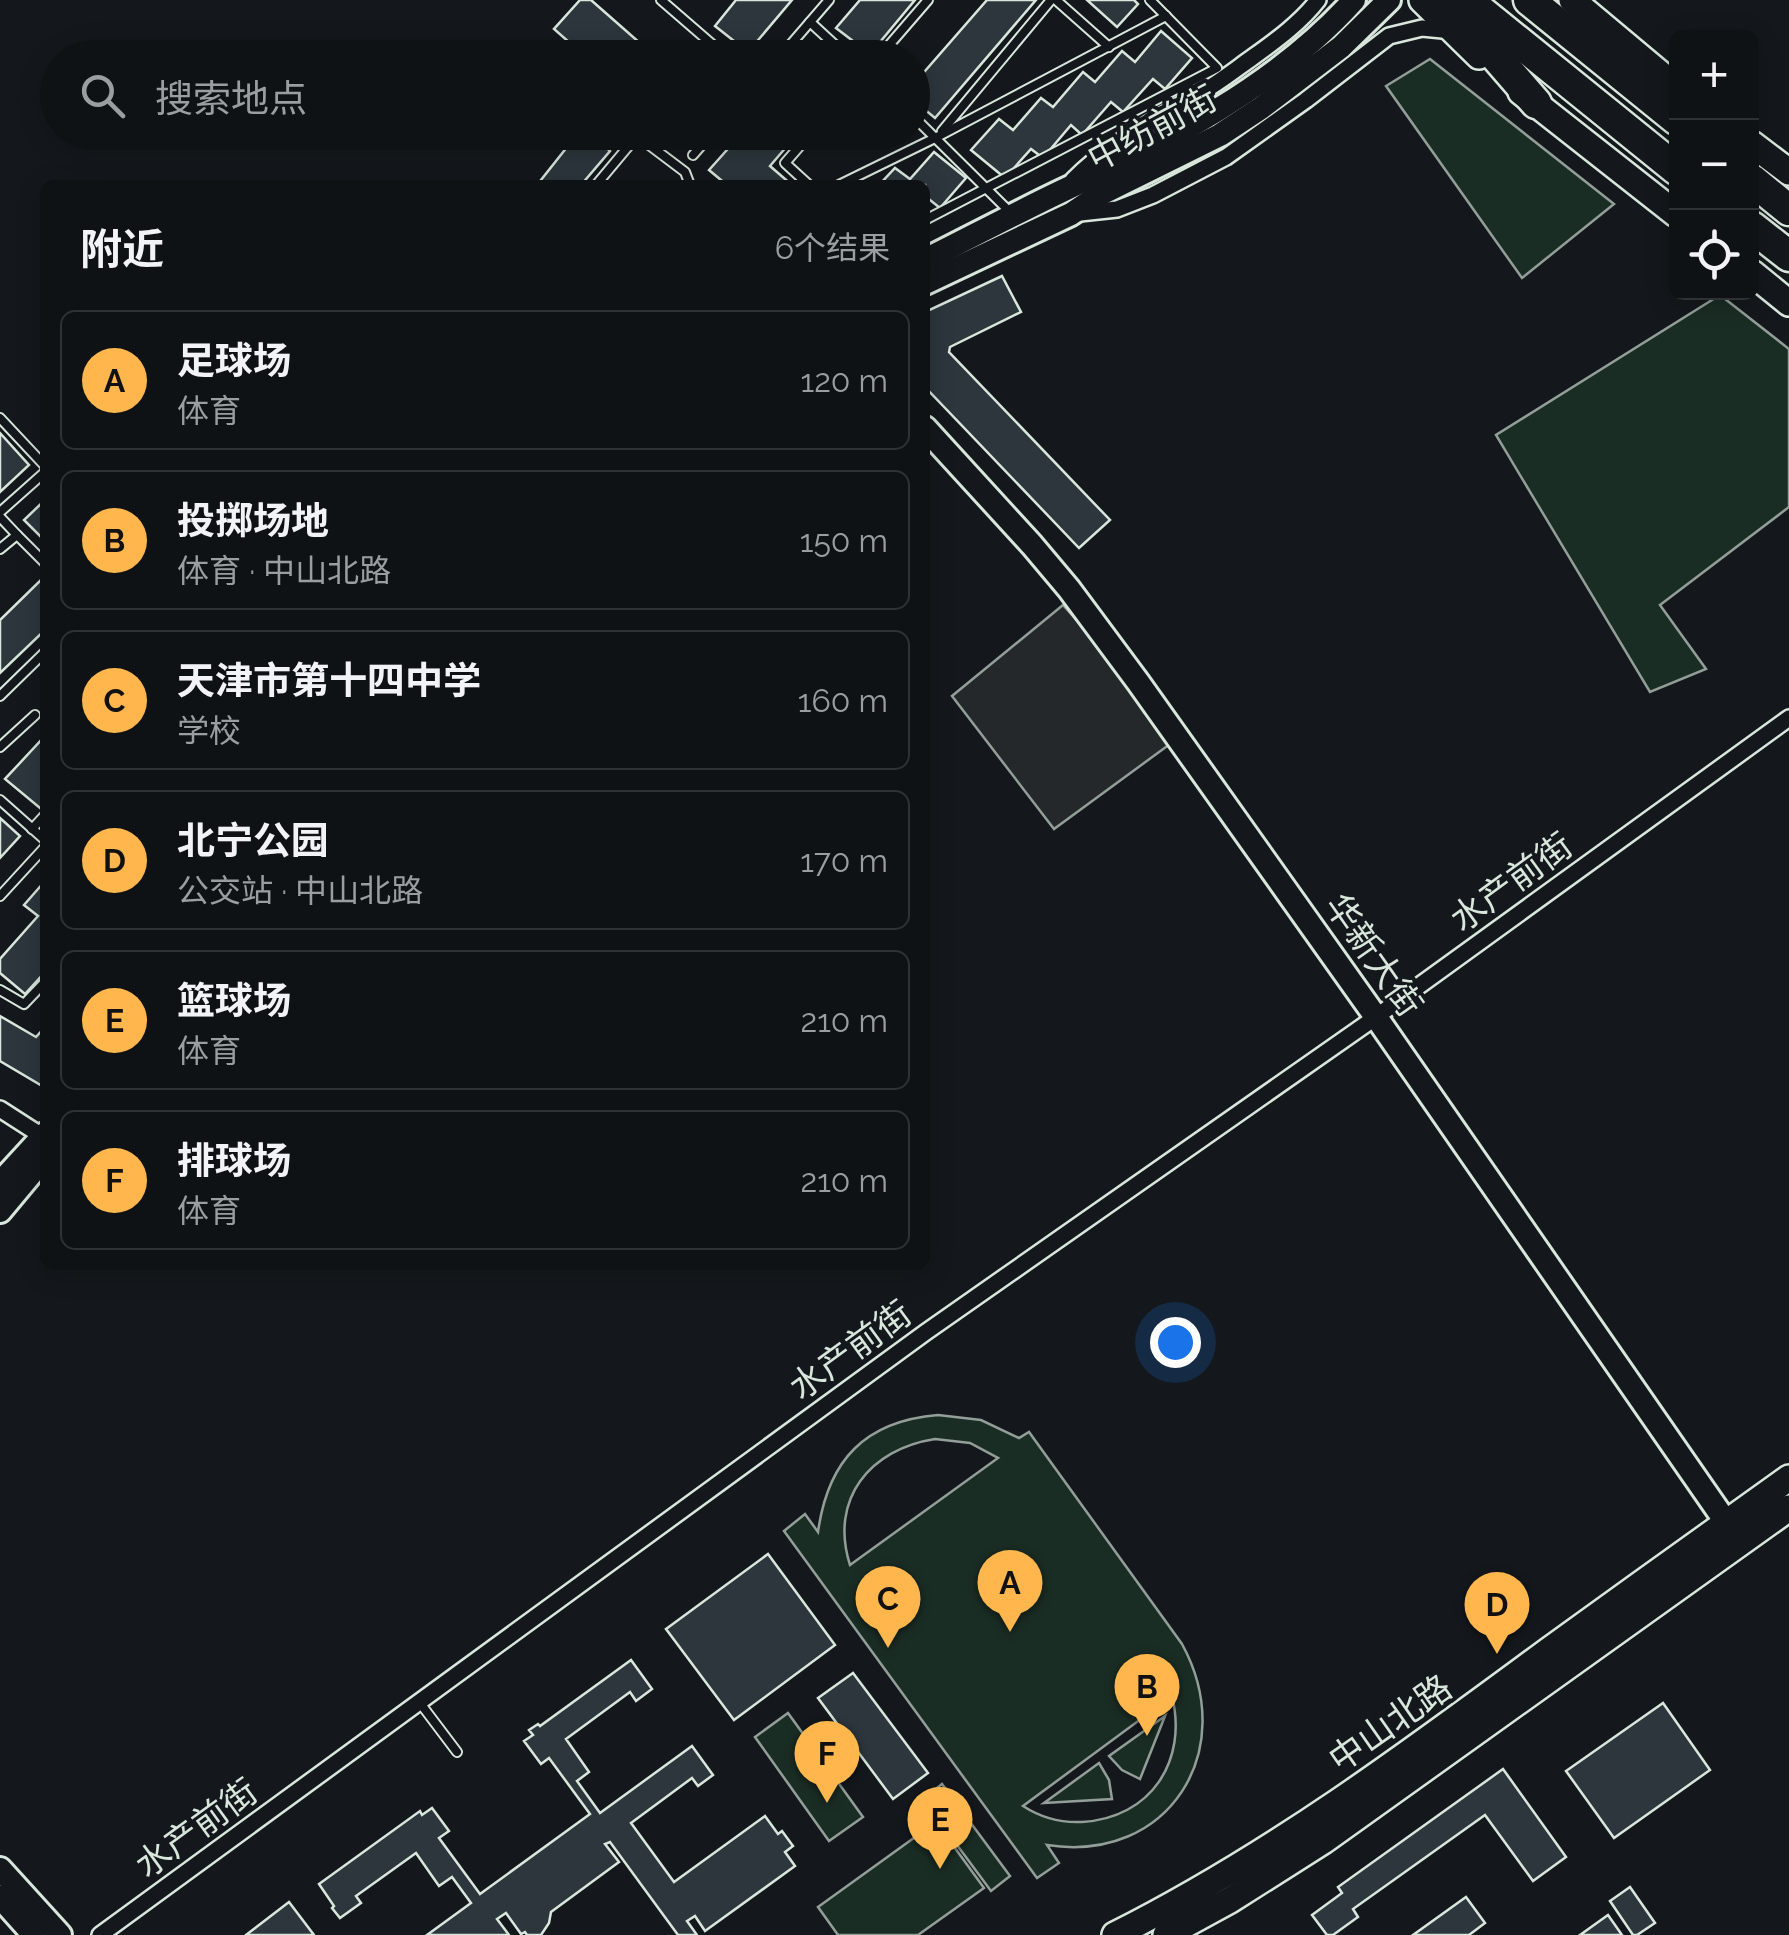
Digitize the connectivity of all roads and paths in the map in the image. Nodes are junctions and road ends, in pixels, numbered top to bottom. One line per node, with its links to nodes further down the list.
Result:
1 (661, 0): 19 (lane)
2 (829, 0): 16 (lane)
3 (928, 0): 22 (lane)
4 (1053, 0): 23 (lane); 28 (lane)
5 (1150, 0): 15 (lane)
6 (1318, 0): 45 (street)
7 (1354, 0): 45 (street)
8 (1388, 0): 48 (street, 中纺前街)
9 (1422, 0): 17 (main road)
10 (1447, 0): 25 (highway)
11 (1467, 0): 37 (highway)
12 (1529, 0): 26 (highway)
13 (1558, 0): 18 (main road)
14 (1572, 0): 18 (main road)
15 (1166, 16): 23 (lane); 44 (lane)
16 (810, 22): 20 (lane); 21 (lane)
17 (1453, 31): 25 (main road); 48 (street)
18 (1614, 35): 24 (main road)
19 (707, 40)
20 (794, 40)
21 (830, 40)
22 (894, 40)
23 (1109, 47): 28 (lane)
24 (1669, 81)
25 (1536, 103): 46 (main road)
26 (1669, 114)
27 (930, 131): 28 (lane)
28 (937, 137): 29 (lane); 44 (lane)
29 (930, 140)
30 (1759, 149): 38 (main road)
31 (623, 150): 39 (lane)
32 (656, 150): 40 (lane)
33 (697, 150): 36 (lane)
34 (796, 150): 41 (lane)
35 (910, 150): 42 (lane)
36 (693, 155)
37 (1669, 163)
38 (1789, 172)
39 (600, 180)
40 (688, 180)
41 (804, 180)
42 (848, 180)
43 (1759, 186): 47 (highway)
44 (987, 188): 49 (lane); 50 (lane)
45 (1062, 190): 49 (street)
46 (1671, 210)
47 (1789, 210)
48 (1070, 214): 55 (street, 中纺前街)
49 (1014, 216): 53 (street)
50 (930, 217)
51 (1759, 232): 52 (highway)
52 (1789, 256)
53 (930, 258)
54 (1759, 279): 56 (main road)
55 (930, 281)
56 (1789, 303)
57 (0, 418): 59 (lane)
58 (930, 433): 78 (street, 华新大街)
59 (40, 463)
60 (40, 474): 61 (lane)
61 (0, 515): 62 (lane)
62 (17, 535): 63 (lane); 64 (lane)
63 (0, 549)
64 (40, 558)
65 (40, 657): 66 (lane)
66 (0, 696)
67 (35, 715): 69 (lane)
68 (1789, 718): 78 (street, 水产前街)
69 (0, 747)
70 (0, 800): 72 (lane)
71 (40, 820): 72 (lane)
72 (32, 829): 73 (lane)
73 (40, 838)
74 (40, 848): 75 (lane)
75 (2, 890)
76 (40, 987): 77 (lane)
77 (0, 990)
78 (1376, 1016): 87 (street, 华新大街); 88 (street, 水产前街)
79 (0, 1110): 80 (street)
80 (40, 1138)
81 (40, 1145): 83 (street)
82 (40, 1147): 84 (street)
83 (0, 1183)
84 (0, 1211)
85 (1789, 1478): 87 (main road, 中山北路)
86 (1789, 1508): 87 (main road, 中山北路)
87 (1733, 1532): 95 (main road, 中山北路); 96 (main road, 中山北路)
88 (420, 1703): 89 (lane); 94 (street, 水产前街)
89 (457, 1752)
90 (0, 1868): 93 (street)
91 (0, 1897): 92 (street)
92 (34, 1935)
93 (60, 1935)
94 (100, 1935)
95 (1115, 1935)
96 (1166, 1935)

